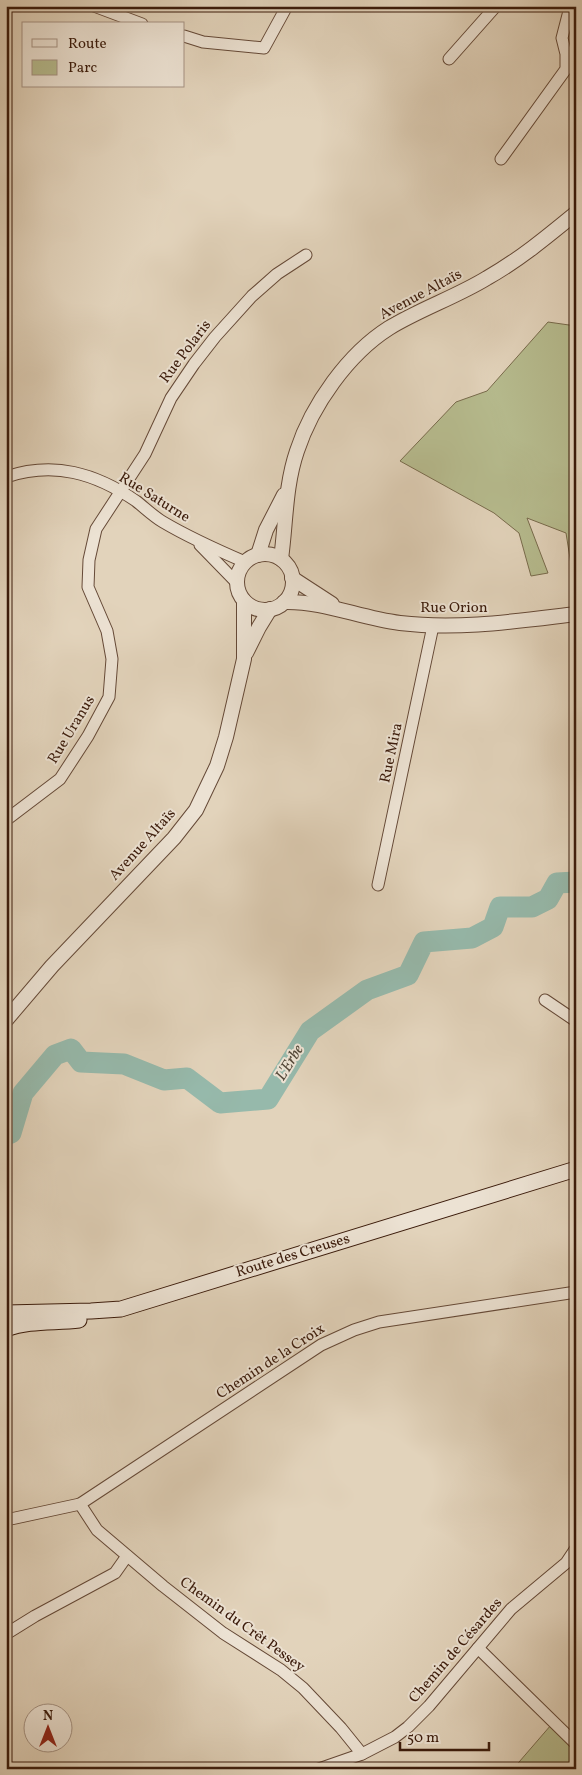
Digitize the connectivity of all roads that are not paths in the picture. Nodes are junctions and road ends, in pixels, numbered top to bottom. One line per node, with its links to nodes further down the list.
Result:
1 (94, 6): 5 (street)
2 (287, 6): 6 (street)
3 (496, 6): 7 (street)
4 (572, 8): 8 (street)
5 (137, 22)
6 (185, 36)
7 (450, 58)
8 (501, 159)
9 (576, 213): 12 (street, Avenue Altaïs)
10 (306, 255): 13 (street, Rue Polaris)
11 (6, 477): 13 (street, Rue Saturne)
12 (288, 488): 15 (street, Avenue Altaïs); 16 (street, Avenue Altaïs)
13 (120, 492): 14 (street, Rue Saturne); 27 (street, Rue Uranus)
14 (198, 542): 17 (street, Rue Saturne); 19 (street, Rue Saturne)
15 (258, 555): 16 (street); 17 (street)
16 (281, 559): 18 (street)
17 (246, 562): 19 (street)
18 (292, 578): 21 (street); 23 (street, Rue Orion)
19 (237, 583): 20 (street)
20 (244, 601): 22 (street); 26 (street, Avenue Altaïs)
21 (284, 602): 22 (street); 23 (street, Rue Orion)
22 (270, 609): 26 (street, Avenue Altaïs)
23 (341, 610): 25 (street, Rue Orion)
24 (572, 615): 25 (street, Rue Orion)
25 (432, 626): 28 (street, Rue Mira)
26 (244, 659): 30 (street, Avenue Altaïs)
27 (6, 820)
28 (378, 885)
29 (545, 1000): 31 (street)
30 (6, 1020)
31 (576, 1021)
32 (576, 1169): 34 (main road, Route des Creuses)
33 (576, 1292): 37 (street, Chemin de la Croix)
34 (121, 1309): 35 (main road, Route des Creuses); 36 (main road)
35 (6, 1313)
36 (6, 1329)
37 (80, 1504): 38 (street, Chemin de la Croix); 40 (street, Chemin du Crêt Pessey)
38 (6, 1520)
39 (576, 1548): 42 (street, Chemin de Césardes)
40 (127, 1556): 41 (street); 44 (street, Chemin du Crêt Pessey)
41 (6, 1634)
42 (478, 1648): 43 (street); 44 (street, Chemin de Césardes)
43 (576, 1744)
44 (362, 1754): 45 (street, Chemin de Césardes)
45 (319, 1769)

